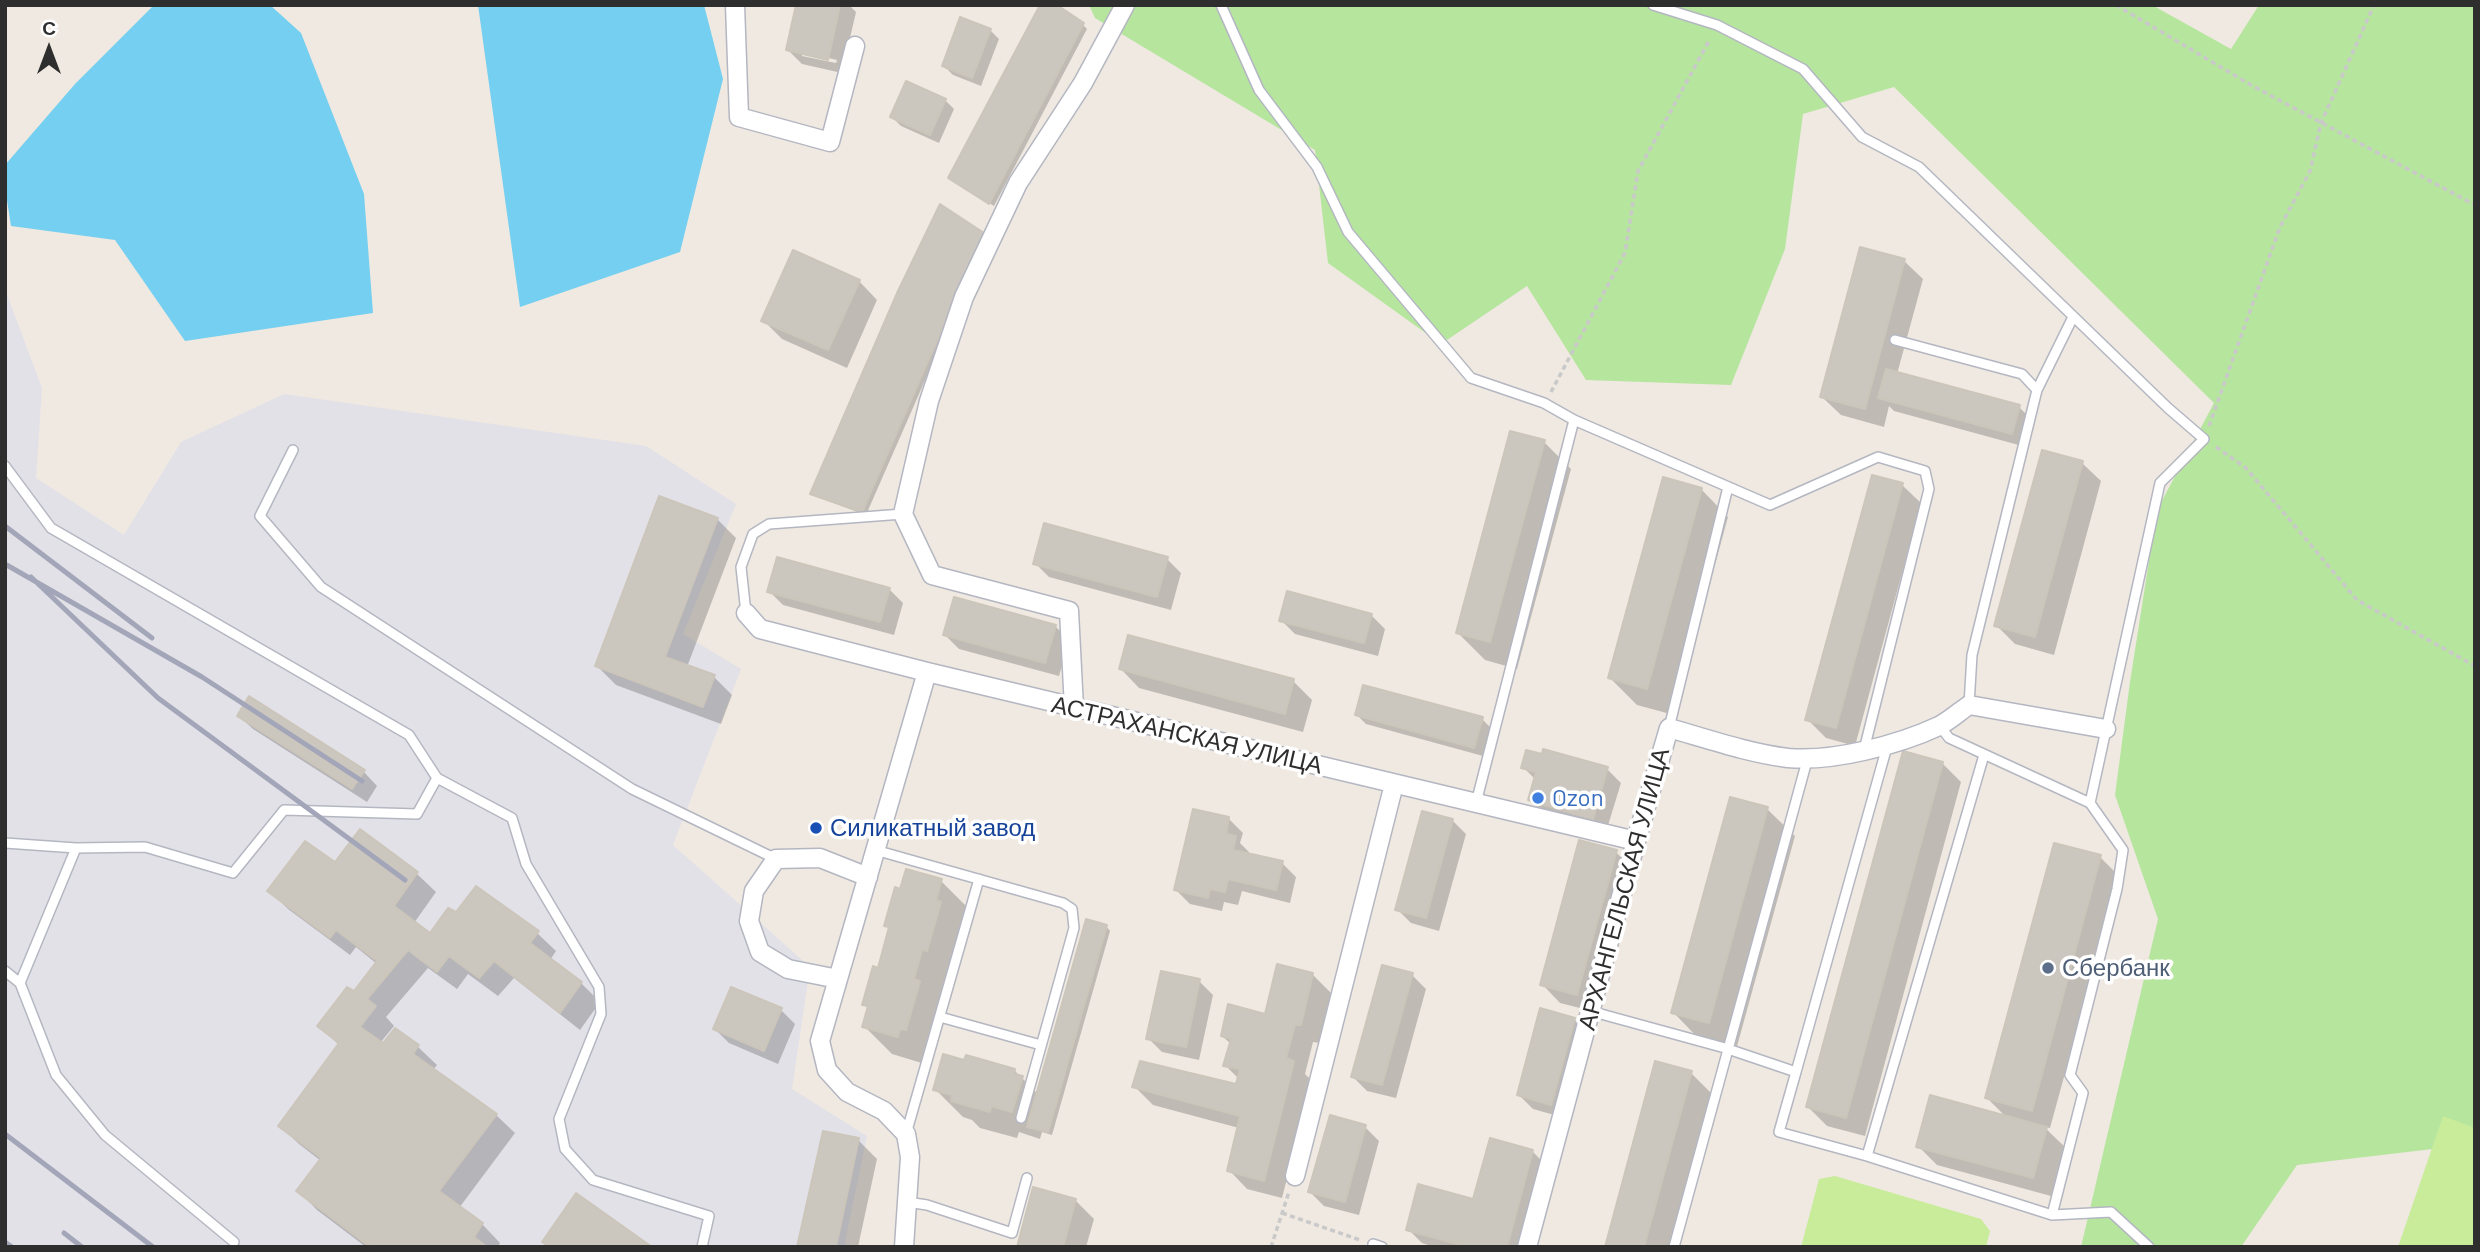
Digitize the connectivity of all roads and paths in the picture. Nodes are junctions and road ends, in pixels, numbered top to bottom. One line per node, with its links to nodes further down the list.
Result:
1 (735, 5): 8 (street)
2 (1125, 5): 20 (street)
3 (1221, 5): 14 (lane)
4 (1653, 5): 7 (lane)
5 (2116, 5): 9 (path)
6 (2374, 5): 9 (path)
7 (1717, 25): 11 (lane); 14 (path)
8 (855, 46)
9 (2321, 123): 10 (path); 16 (path)
10 (2475, 205)
11 (2073, 317): 13 (lane); 16 (lane)
12 (1895, 340): 13 (lane)
13 (2037, 390): 24 (lane)
14 (1544, 403): 15 (lane)
15 (1574, 420): 19 (lane); 35 (lane)
16 (2204, 439): 22 (path); 28 (lane)
17 (293, 450): 41 (lane)
18 (5, 466): 33 (lane)
19 (1728, 486): 27 (lane); 30 (lane)
20 (902, 514): 21 (lane); 25 (street)
21 (746, 614): 23 (street, АСТРАХАНСКАЯ УЛИЦА)
22 (2475, 666)
23 (927, 673): 25 (street, АСТРАХАНСКАЯ УЛИЦА); 40 (street)
24 (1969, 705): 26 (street, АРХАНГЕЛЬСКАЯ УЛИЦА); 28 (street)
25 (1074, 708): 34 (street, АСТРАХАНСКАЯ УЛИЦА)
26 (1940, 726): 29 (street, АРХАНГЕЛЬСКАЯ УЛИЦА); 31 (lane)
27 (1669, 728): 32 (street, АРХАНГЕЛЬСКАЯ УЛИЦА); 37 (street, АРХАНГЕЛЬСКАЯ УЛИЦА)
28 (2106, 729): 36 (lane)
29 (1888, 743): 30 (street, АРХАНГЕЛЬСКАЯ УЛИЦА); 51 (lane)
30 (1863, 752): 32 (street, АРХАНГЕЛЬСКАЯ УЛИЦА)
31 (1984, 755): 36 (lane); 54 (lane)
32 (1808, 757): 50 (lane)
33 (437, 778): 39 (lane); 62 (lane)
34 (1394, 784): 35 (street, АСТРАХАНСКАЯ УЛИЦА); 55 (street)
35 (1476, 803): 37 (street, АСТРАХАНСКАЯ УЛИЦА)
36 (2090, 803): 59 (lane)
37 (1636, 841): 47 (street, АРХАНГЕЛЬСКАЯ УЛИЦА)
38 (5, 843): 39 (lane)
39 (76, 848): 46 (lane)
40 (876, 850): 42 (street); 43 (lane)
41 (776, 859): 42 (street); 45 (street)
42 (868, 877): 45 (street)
43 (979, 879): 48 (lane); 49 (lane)
44 (5, 971): 46 (lane)
45 (838, 979): 53 (street)
46 (20, 983): 60 (lane)
47 (1590, 1011): 50 (lane); 65 (street, АРХАНГЕЛЬСКАЯ УЛИЦА)
48 (940, 1017): 49 (lane); 53 (lane)
49 (1041, 1045): 52 (lane)
50 (1728, 1049): 51 (lane); 66 (lane)
51 (1796, 1072): 54 (lane)
52 (1021, 1118)
53 (906, 1134): 57 (street)
54 (1867, 1156): 59 (lane)
55 (1294, 1176): 58 (path)
56 (1027, 1178): 57 (lane)
57 (907, 1202): 63 (street)
58 (1282, 1213): 61 (path); 64 (path)
59 (2052, 1215): 67 (lane)
60 (234, 1242)
61 (1378, 1245)
62 (702, 1247)
63 (904, 1247)
64 (1271, 1247)
65 (1527, 1247)
66 (1674, 1247)
67 (2149, 1247)

